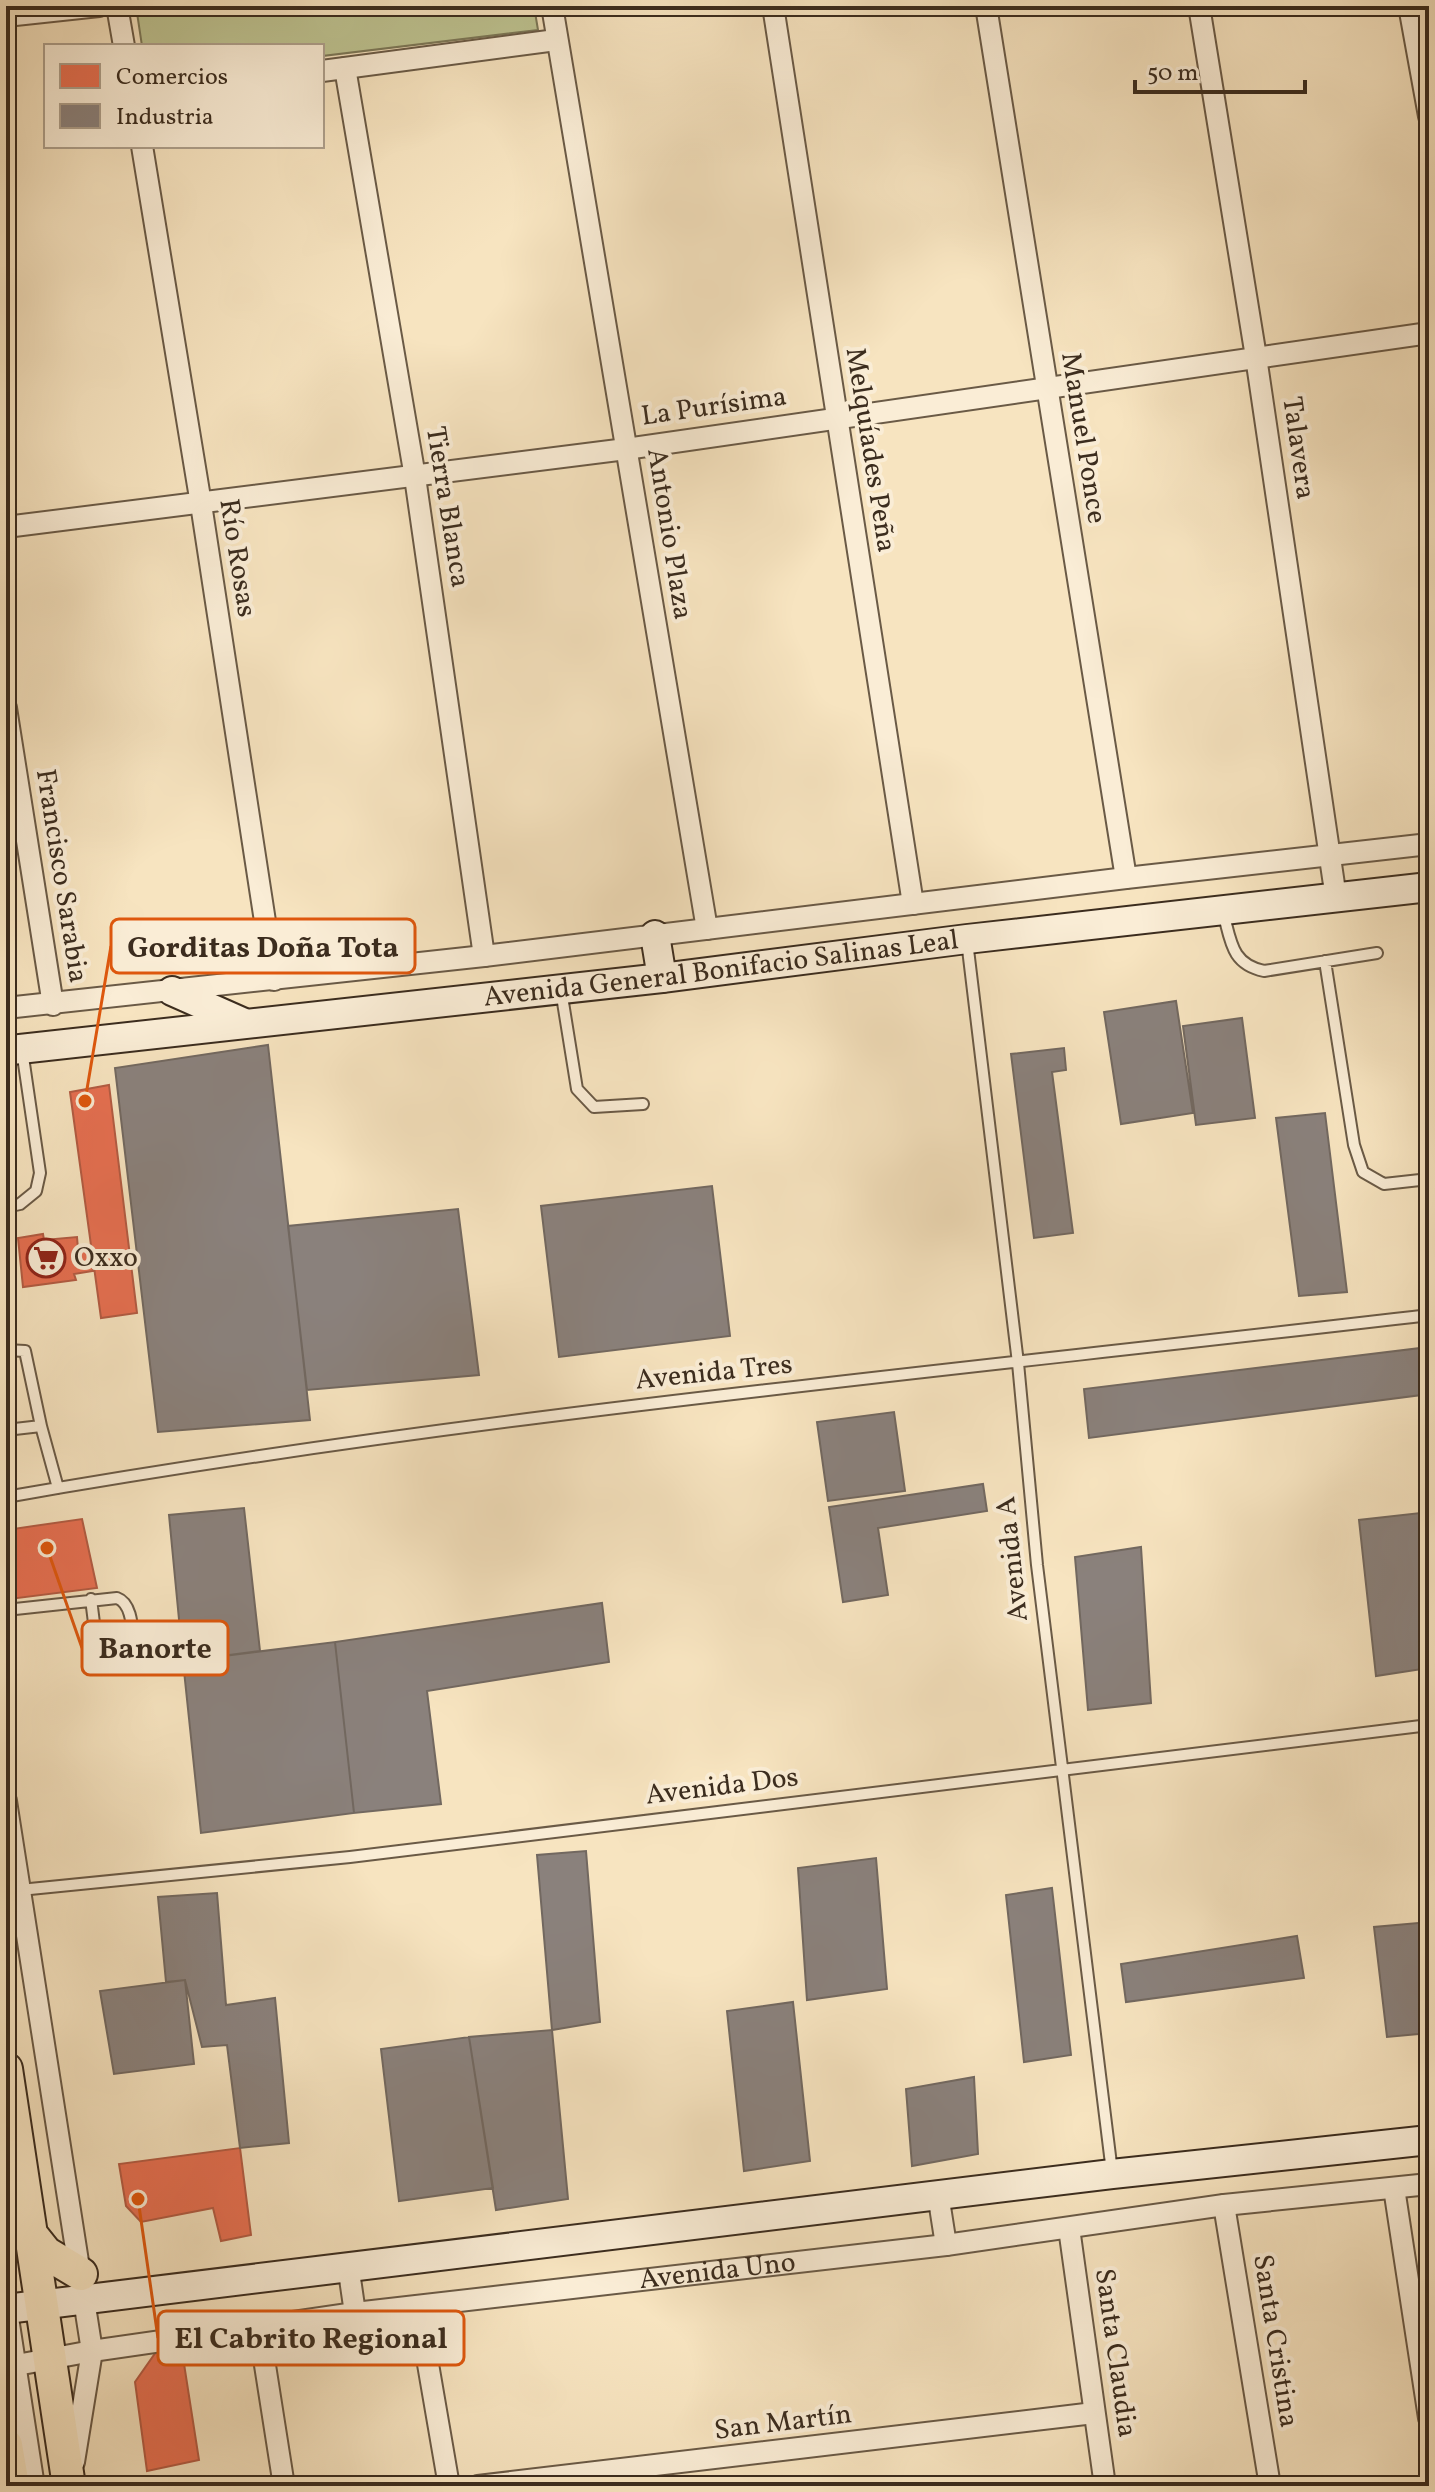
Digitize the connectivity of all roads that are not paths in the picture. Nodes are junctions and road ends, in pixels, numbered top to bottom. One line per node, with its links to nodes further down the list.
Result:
1 (99, 6): 8 (street)
2 (117, 6): 10 (street)
3 (552, 6): 9 (street, Antonio Plaza)
4 (773, 6): 18 (street, Melquíades Peña)
5 (986, 6): 17 (street, Manuel Ponce)
6 (1199, 6): 16 (street, Talavera)
7 (1409, 6): 13 (street)
8 (6, 16)
9 (556, 40): 11 (street); 19 (street, Antonio Plaza)
10 (124, 44)
11 (345, 68): 12 (street); 20 (street, Tierra Blanca)
12 (324, 71)
13 (1429, 116)
14 (142, 148): 21 (street, Río Rosas)
15 (1429, 333): 16 (street, La Purísima)
16 (1256, 357): 17 (street, La Purísima); 25 (street, Talavera)
17 (1047, 389): 18 (street, La Purísima); 26 (street, Manuel Ponce)
18 (837, 418): 19 (street, La Purísima); 29 (street, Melquíades Peña)
19 (626, 449): 20 (street, La Purísima); 31 (street, Antonio Plaza)
20 (415, 477): 21 (street, La Purísima); 35 (street, Tierra Blanca)
21 (201, 504): 22 (street, La Purísima); 38 (street, Río Rosas)
22 (6, 527)
23 (6, 708): 41 (street, Francisco Sarabia)
24 (1429, 844): 25 (street)
25 (1330, 856): 26 (street); 28 (street, Talavera)
26 (1126, 878): 29 (street)
27 (1429, 887): 28 (street, Avenida General Bonifacio Salinas Leal)
28 (1336, 898): 30 (street, Avenida General Bonifacio Salinas Leal)
29 (913, 904): 31 (street)
30 (1222, 911): 33 (street, Avenida General Bonifacio Salinas Leal); 36 (lane)
31 (707, 929): 32 (street)
32 (655, 935): 35 (street); 37 (street)
33 (967, 939): 37 (street, Avenida General Bonifacio Salinas Leal); 50 (lane, Avenida A)
34 (1377, 953): 36 (lane)
35 (484, 956): 38 (street)
36 (1325, 961): 46 (lane)
37 (662, 978): 39 (street, Avenida General Bonifacio Salinas Leal)
38 (274, 980): 40 (street)
39 (560, 988): 43 (street, Avenida General Bonifacio Salinas Leal); 45 (lane)
40 (172, 991): 41 (street); 43 (street)
41 (53, 1005): 42 (street)
42 (6, 1008)
43 (243, 1023): 44 (street, Avenida General Bonifacio Salinas Leal)
44 (11, 1050): 47 (lane)
45 (643, 1104)
46 (1429, 1179)
47 (6, 1207)
48 (1429, 1315): 50 (lane, Avenida Tres)
49 (6, 1350): 51 (lane)
50 (1018, 1363): 53 (lane, Avenida Tres); 60 (lane, Avenida A)
51 (41, 1426): 52 (lane); 53 (lane)
52 (6, 1430)
53 (58, 1488): 54 (lane, Avenida Tres)
54 (6, 1497)
55 (91, 1599): 56 (lane); 57 (lane); 58 (lane)
56 (6, 1610)
57 (135, 1652)
58 (98, 1655)
59 (1429, 1725): 60 (lane, Avenida Dos)
60 (1062, 1769): 62 (lane, Avenida Dos); 65 (lane, Avenida A)
61 (6, 1801): 62 (street)
62 (20, 1890): 75 (street)
63 (6, 2069): 71 (main road)
64 (1429, 2140): 65 (street, Avenida Uno)
65 (1112, 2174): 68 (street, Avenida Uno)
66 (1429, 2184): 67 (street, Avenida Uno)
67 (1394, 2188): 69 (street, Avenida Uno); 85 (street)
68 (938, 2194): 72 (street); 73 (street, Avenida Uno)
69 (1224, 2205): 70 (street, Avenida Uno); 95 (street, Santa Cristina)
70 (1069, 2228): 72 (street, Avenida Uno); 84 (street, Santa Claudia)
71 (34, 2238): 75 (main road); 76 (main road)
72 (946, 2245): 77 (street, Avenida Uno)
73 (348, 2265): 75 (street, Avenida Uno); 78 (street)
74 (6, 2272): 79 (lane)
75 (83, 2287): 76 (street, Avenida Uno); 81 (street)
76 (44, 2304): 79 (street, Avenida Uno); 82 (main road)
77 (418, 2306): 78 (street, Avenida Uno); 92 (street)
78 (355, 2313): 80 (street, Avenida Uno)
79 (8, 2317): 83 (lane); 83 (lane)
80 (259, 2327): 81 (street, Avenida Uno); 91 (street)
81 (92, 2351): 82 (street, Avenida Uno); 90 (street)
82 (51, 2359): 83 (street, Avenida Uno); 90 (main road)
83 (12, 2366): 88 (lane); 89 (lane)
84 (1094, 2413): 93 (street, San Martín); 94 (street, Santa Claudia)
85 (1429, 2418)
86 (6, 2445): 87 (main road)
87 (13, 2486)
88 (30, 2486)
89 (39, 2486)
90 (70, 2486)
91 (284, 2486)
92 (449, 2486)
93 (478, 2486)
94 (1105, 2486)
95 (1270, 2486)

